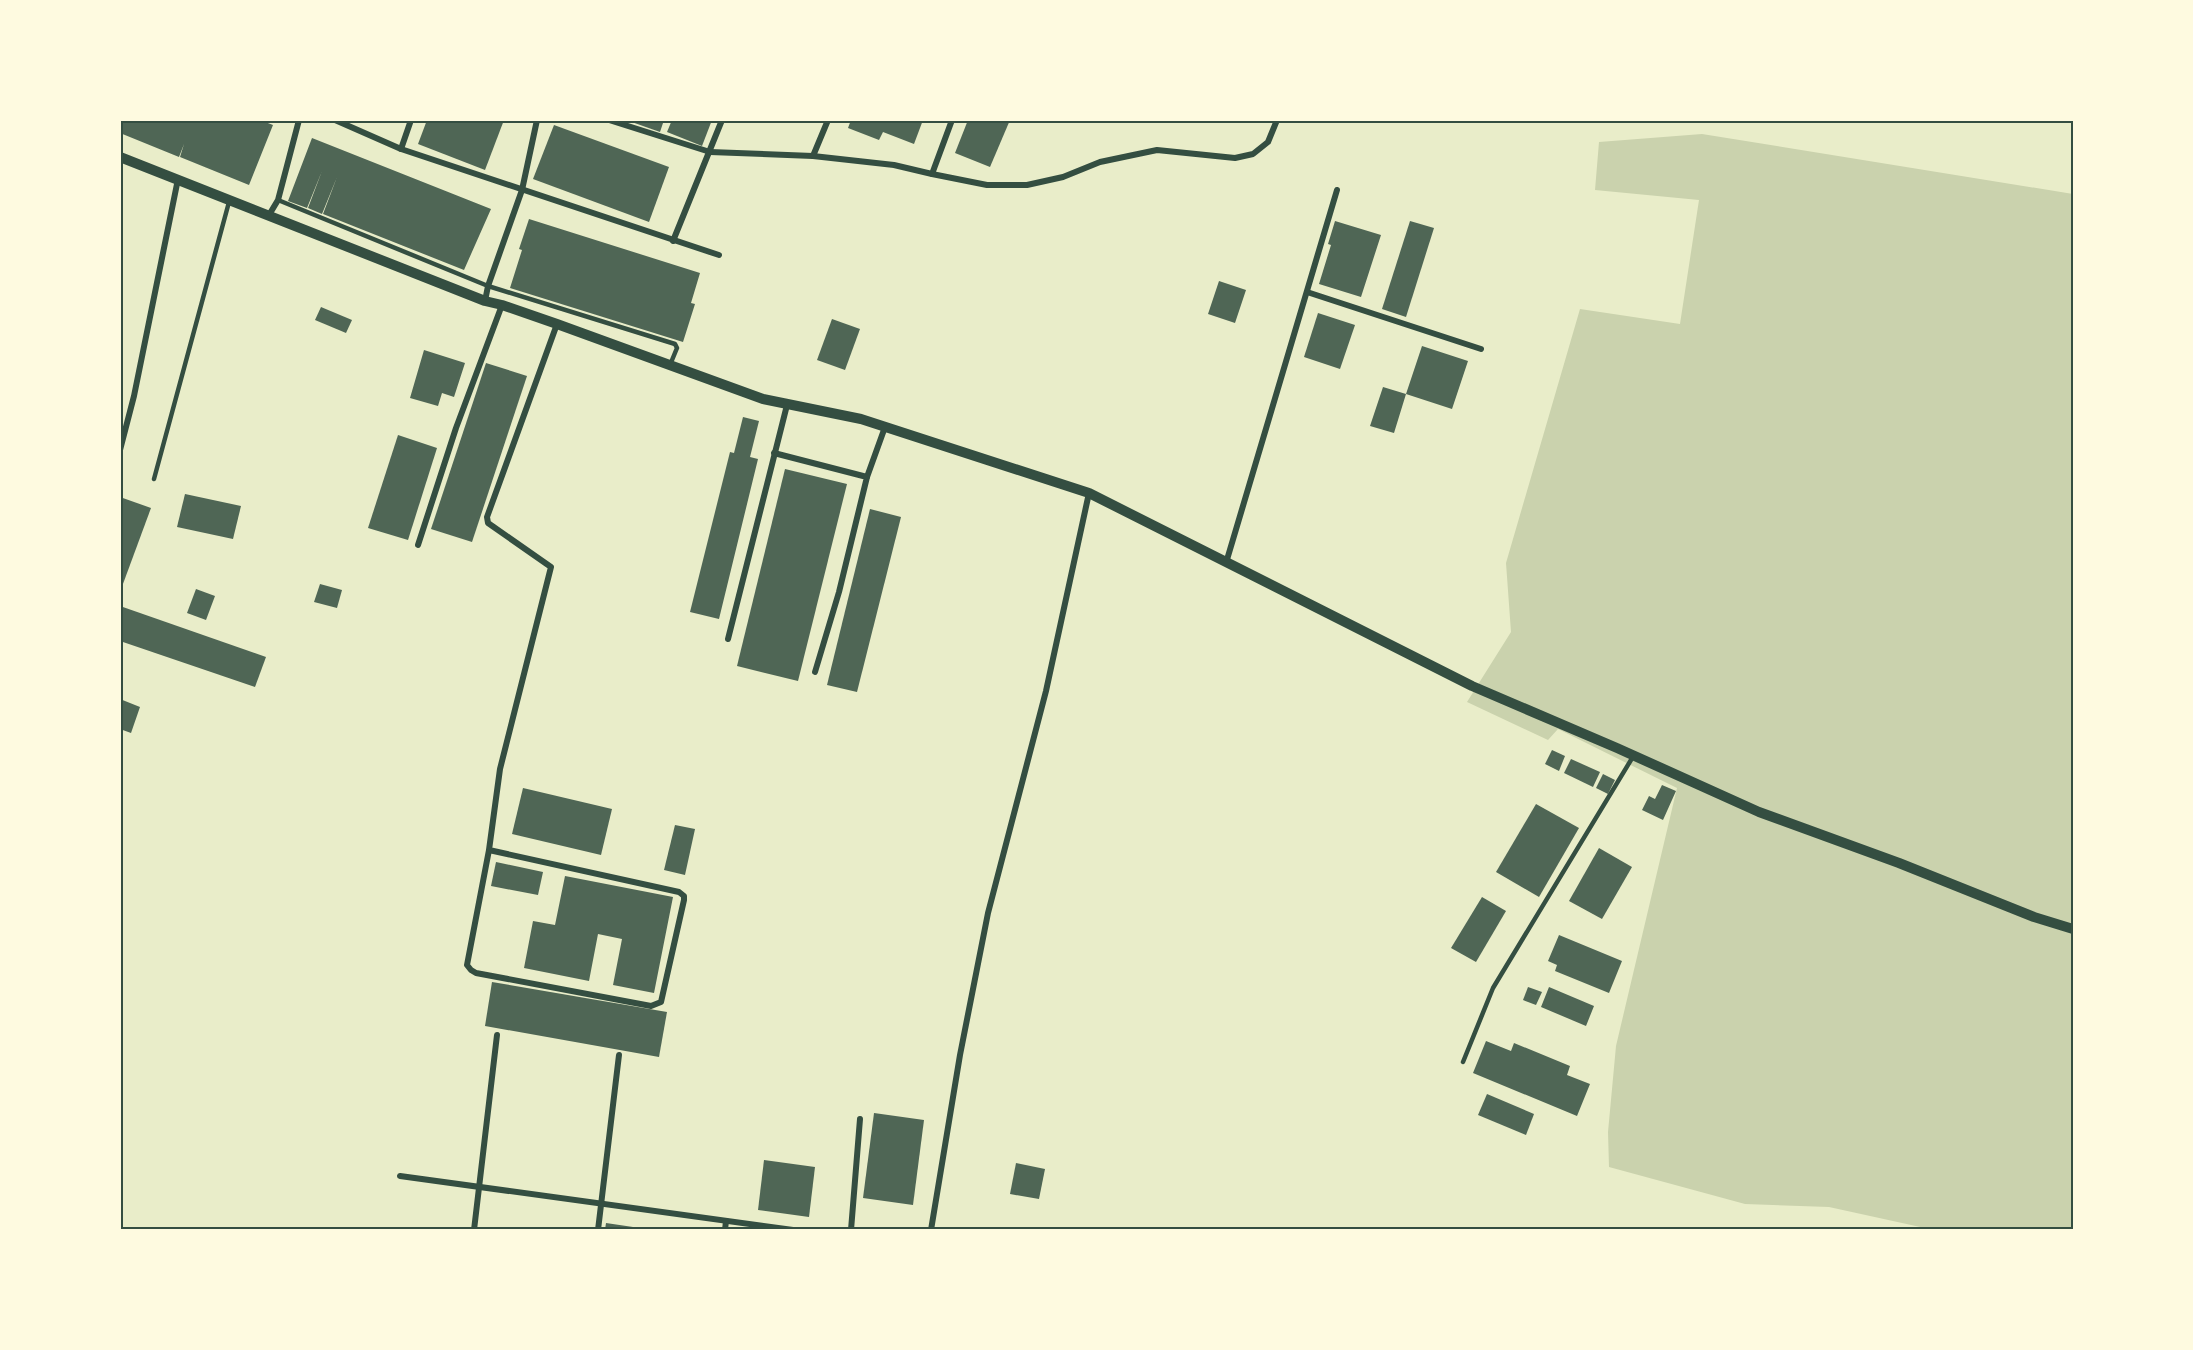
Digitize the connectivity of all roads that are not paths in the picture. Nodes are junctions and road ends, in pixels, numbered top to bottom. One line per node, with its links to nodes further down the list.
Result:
1 (299, 120): 19 (street)
2 (334, 120): 10 (street)
3 (411, 120): 10 (street)
4 (537, 120): 16 (street)
5 (609, 120): 11 (street)
6 (722, 120): 11 (street)
7 (828, 120): 12 (street)
8 (952, 120): 14 (street)
9 (1277, 120): 14 (street)
10 (401, 148): 16 (street)
11 (710, 153): 12 (street); 21 (street)
12 (813, 156): 14 (street)
13 (120, 157): 15 (street)
14 (932, 174)
15 (178, 179): 18 (street); 32 (street)
16 (522, 190): 21 (street); 23 (street)
17 (1337, 190): 24 (street)
18 (229, 199): 20 (street); 35 (lane)
19 (278, 200): 20 (street); 23 (lane)
20 (269, 215): 25 (street)
21 (673, 241): 22 (street)
22 (719, 255)
23 (488, 286): 25 (street); 29 (lane)
24 (1307, 292): 28 (street); 38 (street)
25 (485, 301): 26 (street)
26 (502, 305): 27 (street); 37 (street)
27 (557, 324): 29 (street); 42 (street)
28 (1481, 349)
29 (670, 365): 30 (street)
30 (787, 405): 31 (street); 33 (street)
31 (885, 427): 34 (street); 36 (street)
32 (120, 450)
33 (774, 453): 34 (street); 39 (street)
34 (867, 477): 40 (street)
35 (154, 479)
36 (1089, 493): 38 (street); 57 (street)
37 (418, 545)
38 (1226, 563): 41 (street)
39 (728, 639)
40 (815, 672)
41 (1634, 755): 43 (street); 46 (lane)
42 (489, 850): 42 (street)
43 (2073, 929)
44 (498, 1035): 49 (street)
45 (619, 1055): 50 (street)
46 (1463, 1062)
47 (861, 1119): 56 (street)
48 (400, 1176): 49 (street)
49 (480, 1187): 50 (street); 52 (street)
50 (601, 1204): 51 (street); 53 (street)
51 (726, 1221): 54 (street); 55 (street)
52 (474, 1230)
53 (598, 1230)
54 (724, 1230)
55 (793, 1230)
56 (851, 1230)
57 (931, 1230)

